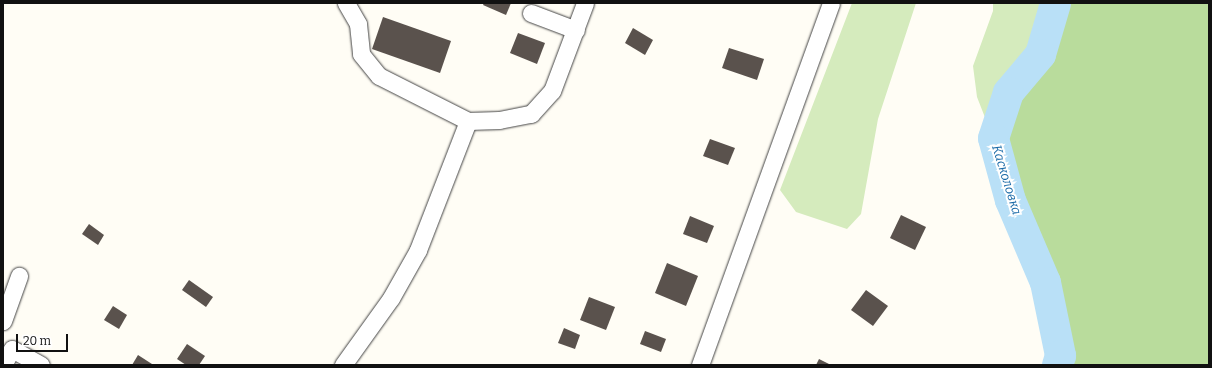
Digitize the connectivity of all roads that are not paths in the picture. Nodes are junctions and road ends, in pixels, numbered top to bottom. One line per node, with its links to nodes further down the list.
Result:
1 (346, 3): 6 (street)
2 (585, 3): 5 (street)
3 (831, 3): 13 (street)
4 (531, 13): 5 (street)
5 (576, 30): 6 (street)
6 (468, 121): 12 (street)
7 (19, 276): 8 (street)
8 (3, 321)
9 (7, 346): 10 (street); 11 (street)
10 (3, 365)
11 (41, 365)
12 (343, 365)
13 (700, 365)

